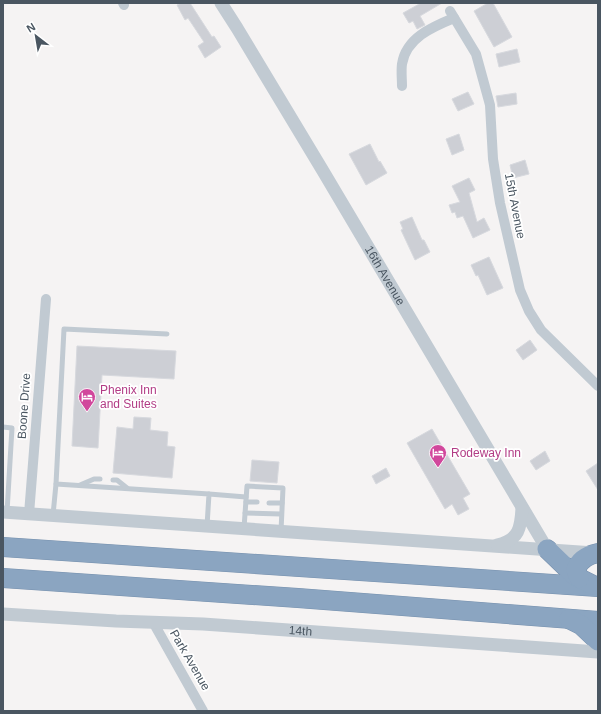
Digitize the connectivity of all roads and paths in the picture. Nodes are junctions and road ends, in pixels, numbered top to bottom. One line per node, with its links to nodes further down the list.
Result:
1 (221, 3): 18 (street, 16th Avenue)
2 (402, 86): 5 (street, 15th Avenue)
3 (46, 299): 21 (street, Boone Drive)
4 (166, 334): 10 (lane)
5 (598, 386)
6 (3, 427): 7 (lane)
7 (6, 479): 19 (lane)
8 (100, 479): 11 (lane)
9 (113, 480): 12 (lane)
10 (56, 484): 11 (lane); 23 (lane)
11 (80, 485): 12 (lane)
12 (127, 488): 13 (lane)
13 (209, 494): 14 (lane); 24 (lane)
14 (246, 499): 15 (lane); 17 (lane); 20 (lane)
15 (257, 502)
16 (269, 503): 17 (lane)
17 (282, 503): 22 (lane)
18 (522, 508): 28 (street); 29 (street, 16th Avenue)
19 (5, 512): 21 (street)
20 (245, 513): 22 (lane); 25 (lane)
21 (29, 514): 23 (street)
22 (281, 514): 26 (lane)
23 (53, 516): 24 (street)
24 (207, 526): 25 (street)
25 (244, 529): 26 (street)
26 (281, 531): 28 (street)
27 (3, 546): 33 (highway)
28 (493, 546): 29 (street)
29 (547, 549): 30 (street); 32 (highway); 33 (highway)
30 (598, 553): 32 (highway)
31 (3, 578): 36 (highway)
32 (578, 578): 34 (highway)
33 (528, 582): 34 (highway)
34 (597, 587)
35 (3, 614): 38 (street, 14th)
36 (568, 619): 37 (highway); 39 (highway)
37 (598, 621)
38 (153, 622): 40 (street, 14th); 41 (street, Park Avenue)
39 (598, 641)
40 (598, 652)
41 (203, 711)

